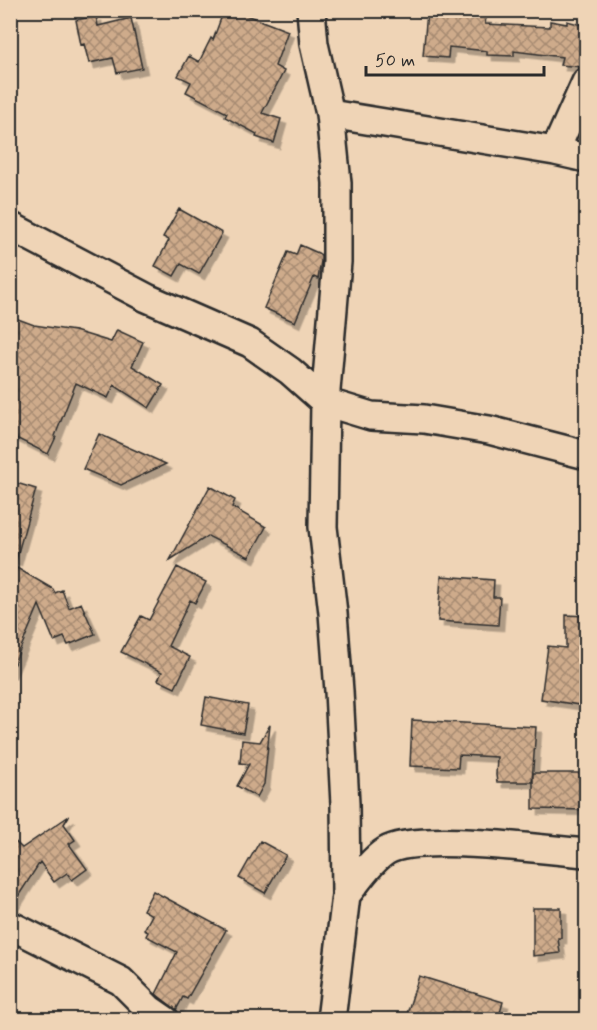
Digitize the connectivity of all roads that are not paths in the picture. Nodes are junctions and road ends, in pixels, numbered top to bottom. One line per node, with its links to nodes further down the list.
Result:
1 (311, 10): 3 (street)
2 (586, 82): 4 (street)
3 (330, 114): 4 (street); 7 (street)
4 (555, 151): 5 (street)
5 (586, 158)
6 (10, 226): 7 (street)
7 (325, 402): 8 (street); 10 (street)
8 (586, 454)
9 (586, 853): 10 (street)
10 (346, 895): 13 (street)
11 (10, 925): 12 (street)
12 (165, 1020)
13 (332, 1020)

